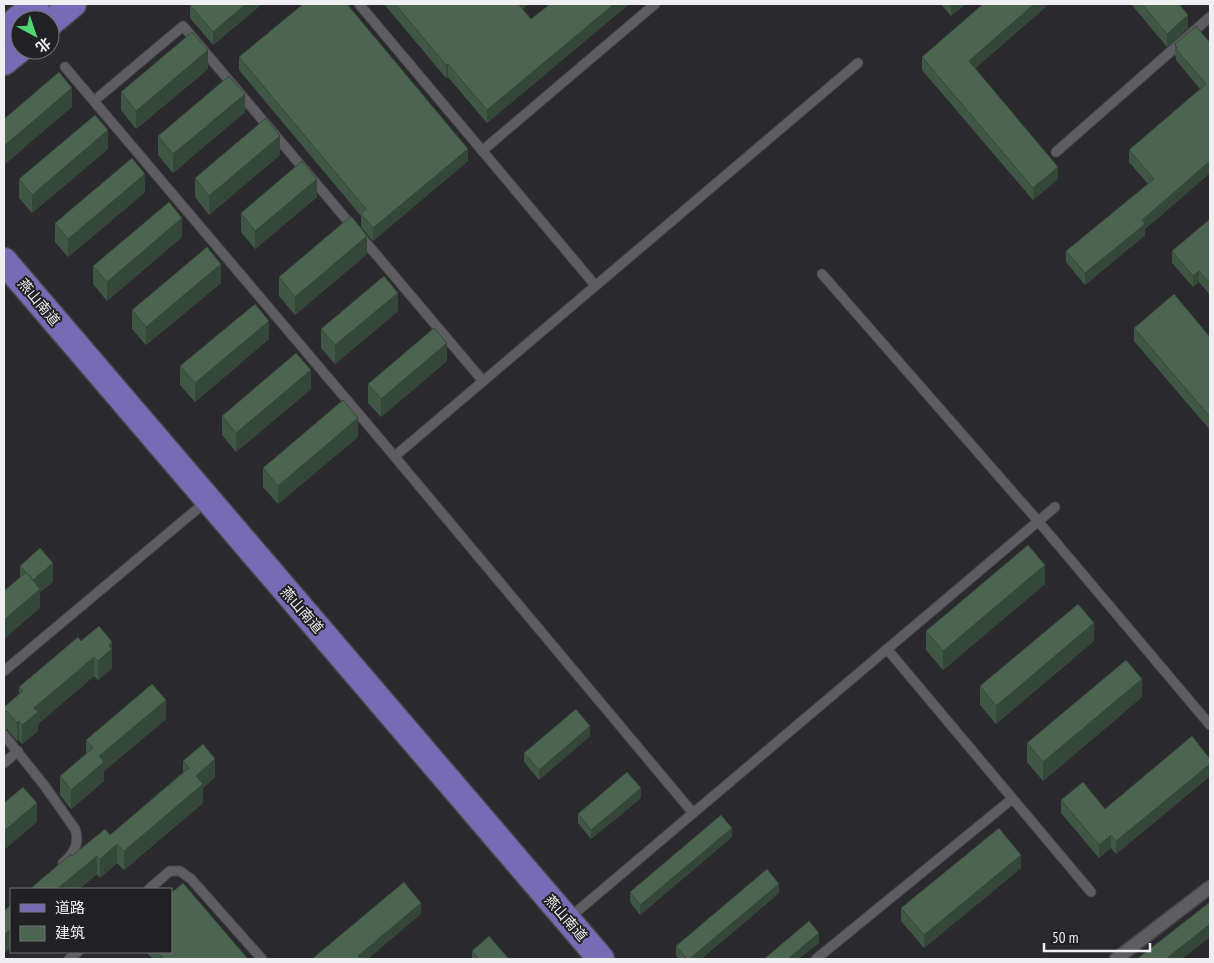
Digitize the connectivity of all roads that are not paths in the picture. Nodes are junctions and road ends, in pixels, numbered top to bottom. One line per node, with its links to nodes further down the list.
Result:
1 (36, 4): 7 (main road)
2 (73, 4): 5 (main road)
3 (359, 4): 11 (lane)
4 (655, 4): 11 (lane)
5 (60, 15)
6 (1210, 17): 12 (lane)
7 (4, 31)
8 (858, 63): 16 (lane)
9 (65, 67): 10 (lane)
10 (94, 101): 17 (lane); 18 (lane)
11 (482, 151): 16 (lane)
12 (1056, 152)
13 (4, 261): 34 (main road, 燕山南道)
14 (822, 274): 21 (lane)
15 (4, 285): 20 (main road, 燕山南道)
16 (595, 285): 17 (lane)
17 (483, 381): 18 (lane)
18 (395, 456): 29 (lane)
19 (1055, 507): 21 (lane)
20 (196, 510): 23 (lane); 36 (main road, 燕山南道)
21 (1038, 521): 22 (lane); 24 (lane)
22 (887, 649): 28 (lane); 29 (lane)
23 (4, 671)
24 (1210, 725)
25 (4, 736): 26 (lane)
26 (18, 751): 27 (lane); 30 (lane)
27 (4, 763)
28 (1012, 799): 33 (lane); 38 (lane)
29 (694, 813): 34 (lane)
30 (59, 866)
31 (1210, 887): 39 (street)
32 (150, 888): 35 (lane)
33 (1090, 892)
34 (567, 920): 37 (main road, 燕山南道)
35 (262, 959)
36 (580, 959)
37 (601, 959)
38 (816, 959)
39 (1116, 959)

